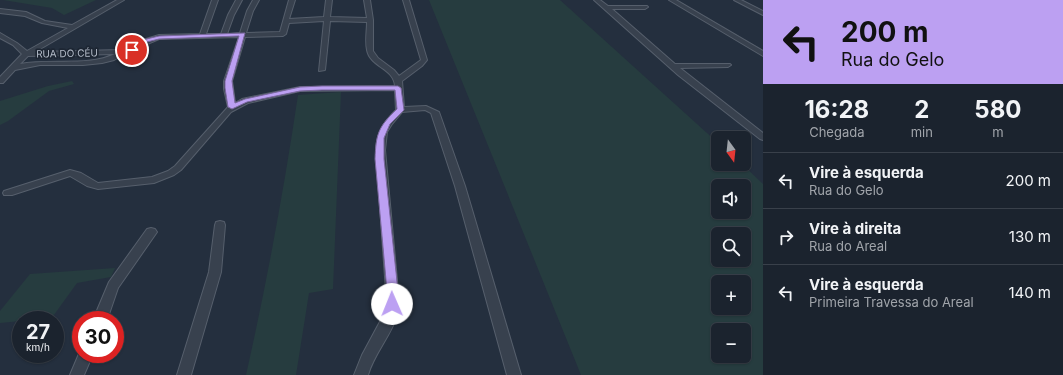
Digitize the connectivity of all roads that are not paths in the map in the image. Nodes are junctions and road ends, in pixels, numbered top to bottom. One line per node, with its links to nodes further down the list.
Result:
1 (121, 0): 21 (street, RUA DO CÉU)
2 (215, 0): 25 (street)
3 (239, 0): 22 (street)
4 (256, 0): 23 (street)
5 (292, 0): 20 (street)
6 (329, 0): 18 (street)
7 (367, 0): 19 (street)
8 (406, 0): 34 (street)
9 (596, 0): 13 (street)
10 (672, 0): 28 (street)
11 (737, 0): 16 (street)
12 (645, 7): 13 (street)
13 (607, 8): 30 (street)
14 (0, 11): 15 (street)
15 (10, 12): 17 (street); 21 (street)
16 (763, 13)
17 (0, 16)
18 (326, 19): 19 (street); 20 (street); 32 (street)
19 (370, 20): 34 (street)
20 (286, 21): 23 (street, RUA DO CÉU)
21 (73, 27): 27 (street, RUA DO CÉU)
22 (224, 34): 23 (street, RUA DO CÉU); 25 (street, RUA DO CÉU)
23 (243, 34): 35 (street)
24 (0, 35): 27 (street, RUA DO CÉU)
25 (202, 35): 26 (street, RUA DO CÉU)
26 (125, 52): 27 (street, RUA DO CÉU); 31 (street)
27 (26, 54): 31 (street, RUA DO CÉU)
28 (763, 54)
29 (728, 65): 30 (street)
30 (672, 66): 37 (street)
31 (13, 68): 33 (street, RUA DO CÉU)
32 (321, 70)
33 (0, 81)
34 (398, 84): 35 (street); 36 (street)
35 (232, 107): 38 (street)
36 (400, 110): 45 (street); 46 (street)
37 (763, 138)
38 (8, 193)
39 (220, 225): 44 (street)
40 (151, 232): 41 (street)
41 (103, 311)
42 (82, 363): 43 (street)
43 (77, 375)
44 (184, 375)
45 (361, 375)
46 (514, 375)

